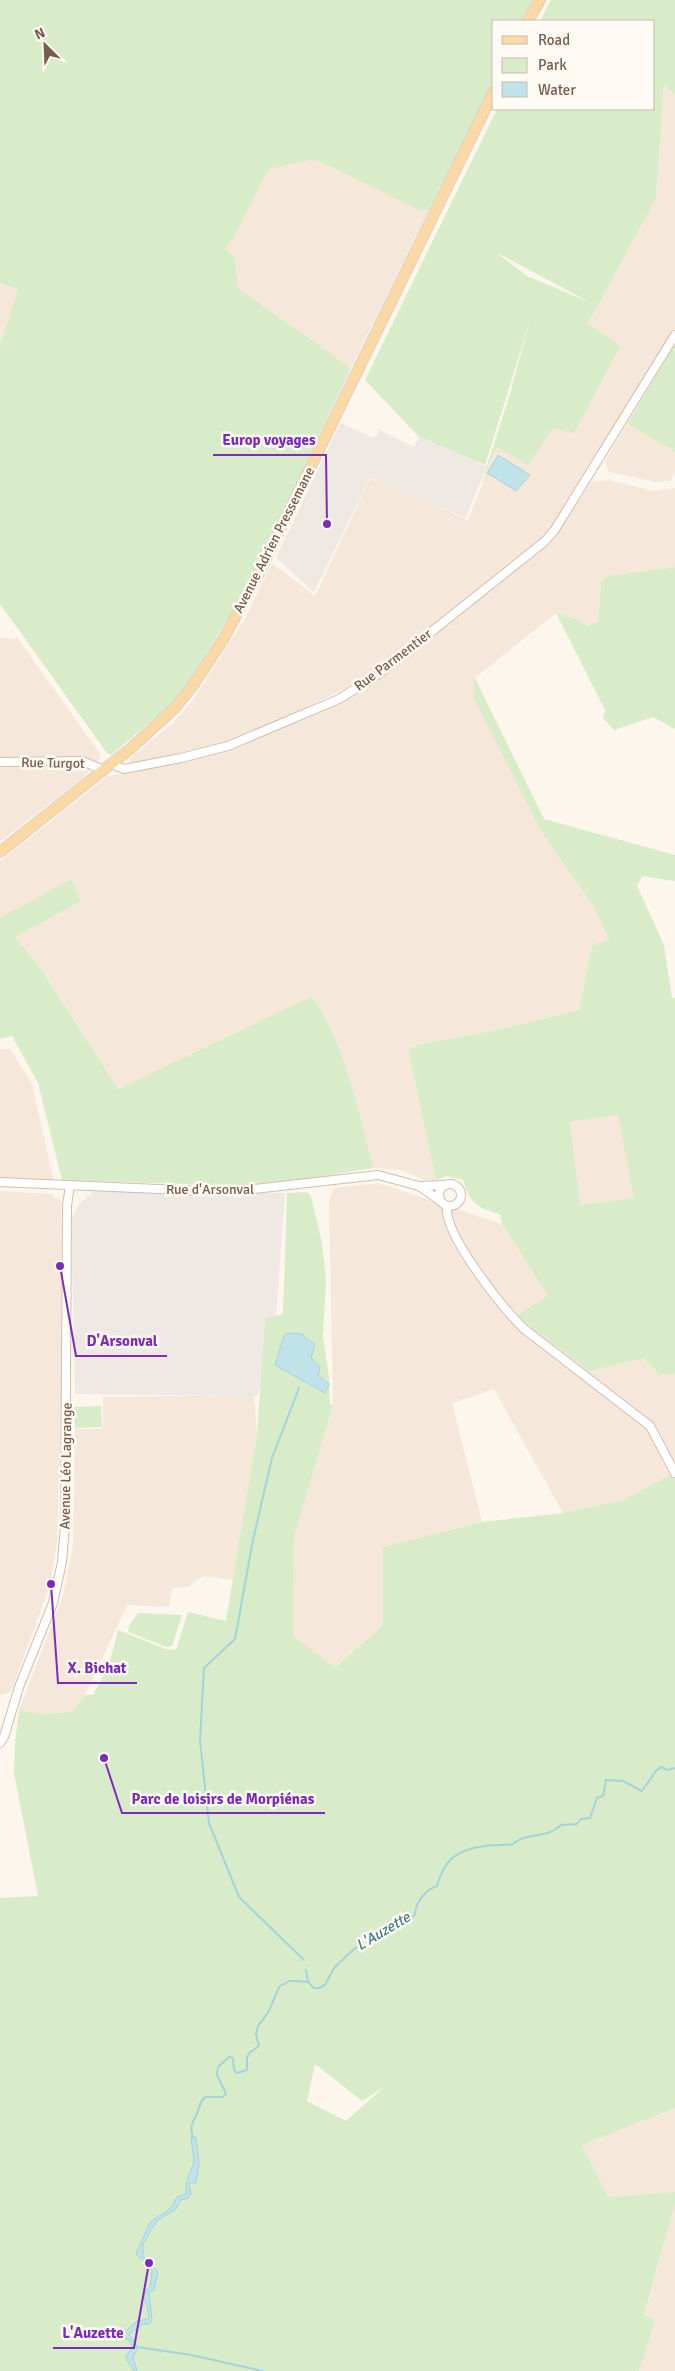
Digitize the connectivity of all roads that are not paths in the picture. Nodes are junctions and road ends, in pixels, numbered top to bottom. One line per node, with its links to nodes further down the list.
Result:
1 (540, 0): 2 (main road)
2 (529, 20)
3 (492, 95): 6 (main road, Avenue Adrien Pressemane)
4 (675, 335): 6 (street, Rue Parmentier)
5 (0, 762): 7 (street, Rue Turgot)
6 (113, 763): 7 (main road, Avenue Adrien Pressemane)
7 (104, 770): 8 (main road, Avenue Adrien Pressemane)
8 (0, 852)
9 (0, 1182): 10 (street, Rue d'Arsonval)
10 (70, 1185): 11 (street, Rue d'Arsonval); 16 (street, Avenue Léo Lagrange)
11 (419, 1186): 12 (street, Rue d'Arsonval); 13 (street, Rue d'Arsonval)
12 (444, 1186): 13 (street); 14 (street)
13 (439, 1200): 14 (street)
14 (447, 1206): 15 (street)
15 (675, 1473)
16 (2, 1740)

